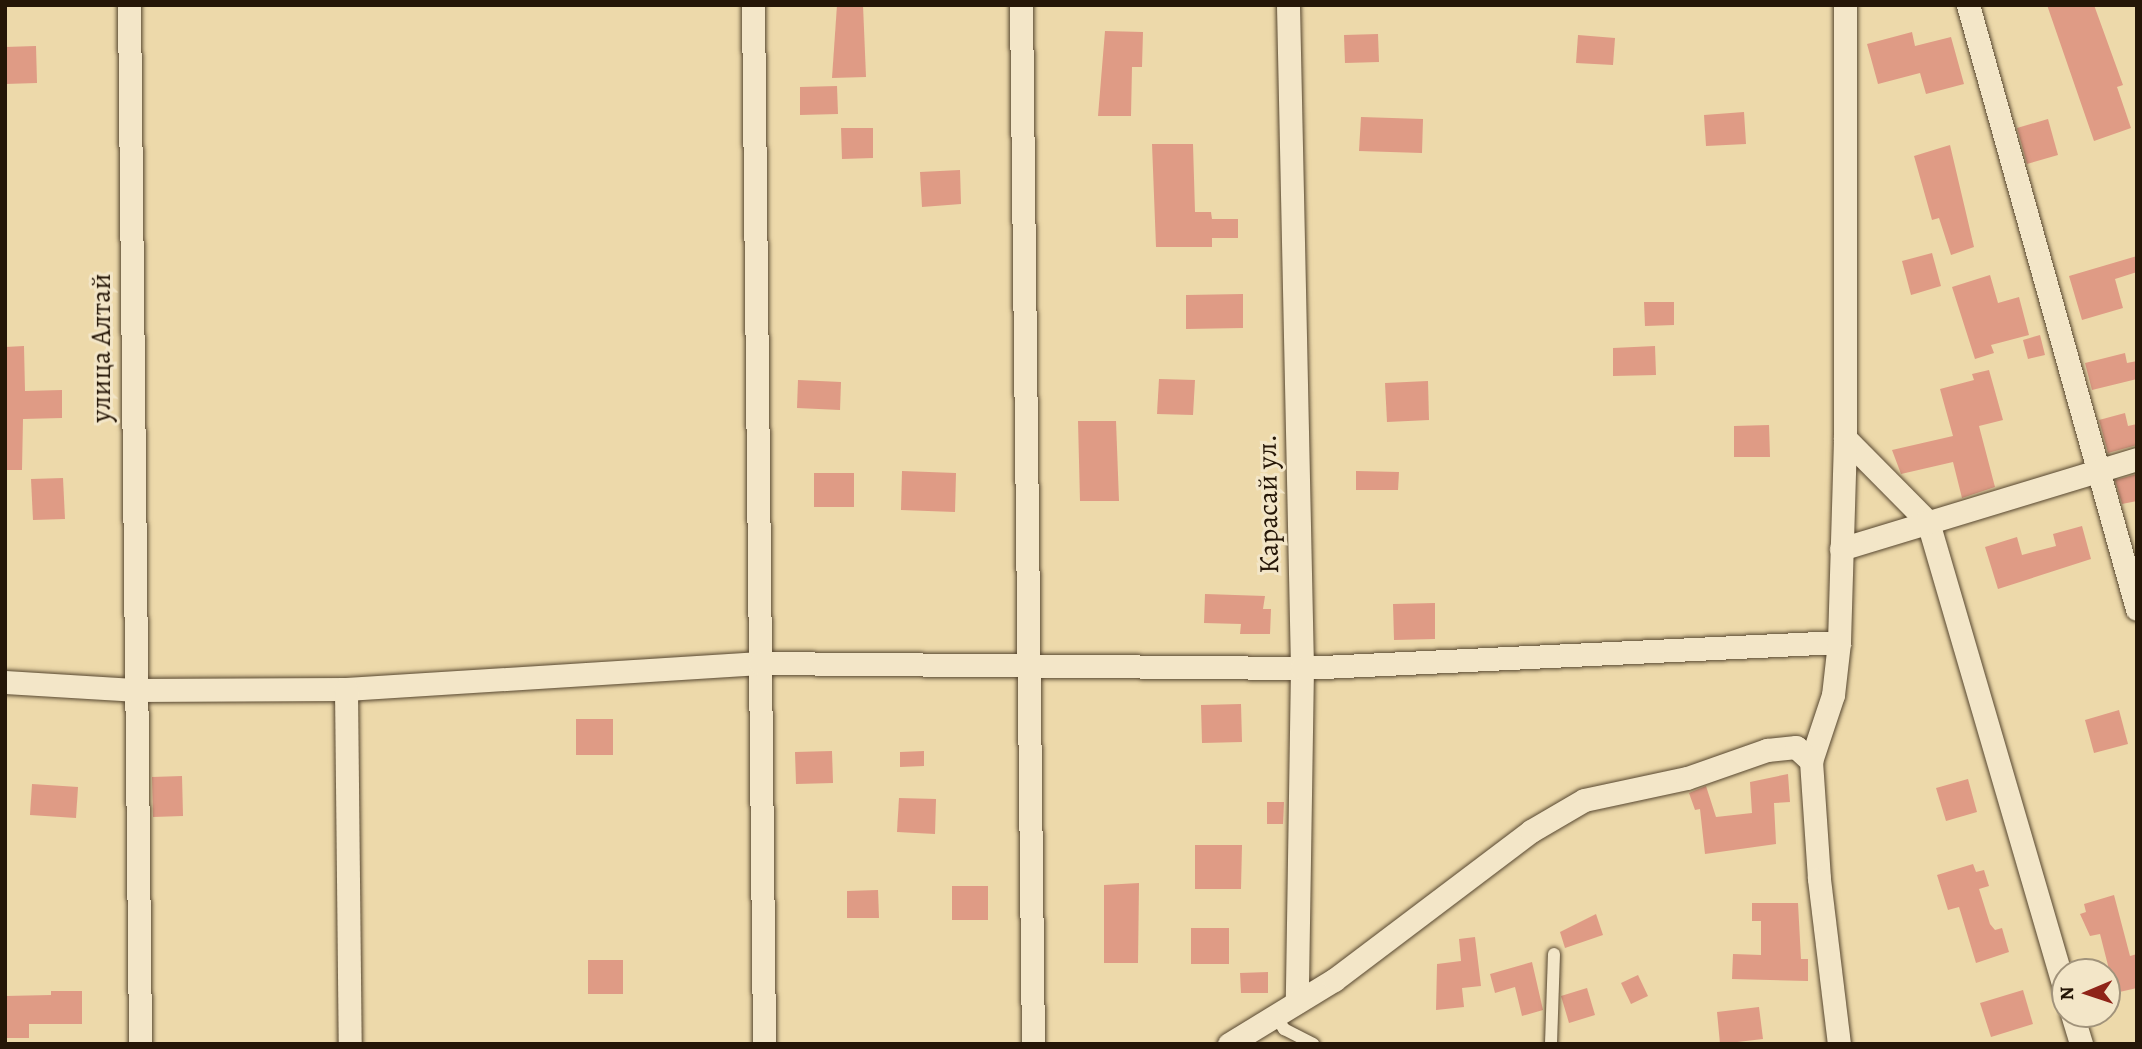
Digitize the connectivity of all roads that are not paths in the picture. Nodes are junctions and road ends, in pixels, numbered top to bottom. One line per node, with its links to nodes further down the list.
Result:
1 (129, 5): 19 (street, улица Алтай)
2 (754, 5): 14 (street)
3 (1021, 5): 15 (street)
4 (1288, 5): 16 (street, Карасай ул.)
5 (1845, 5): 7 (street)
6 (1968, 5): 9 (street)
7 (1845, 438): 10 (street); 11 (street)
8 (2137, 459): 9 (street)
9 (2096, 471): 10 (street); 12 (street)
10 (1928, 522): 11 (street); 22 (street)
11 (1841, 549): 13 (street)
12 (2137, 609)
13 (1839, 642): 16 (street); 20 (street)
14 (760, 663): 15 (street); 18 (street); 27 (street)
15 (1028, 668): 16 (street); 28 (street)
16 (1301, 668): 23 (street, Карасай ул.)
17 (5, 682): 19 (street)
18 (346, 689): 19 (street); 26 (street)
19 (134, 690): 25 (street, улица Алтай)
20 (1811, 761): 23 (street); 32 (street)
21 (1554, 954): 31 (lane)
22 (2056, 958)
23 (1297, 1002): 24 (street)
24 (1275, 1015): 29 (street); 30 (lane)
25 (140, 1044)
26 (350, 1044)
27 (764, 1044)
28 (1033, 1044)
29 (1229, 1044)
30 (1313, 1044)
31 (1551, 1044)
32 (1839, 1044)

